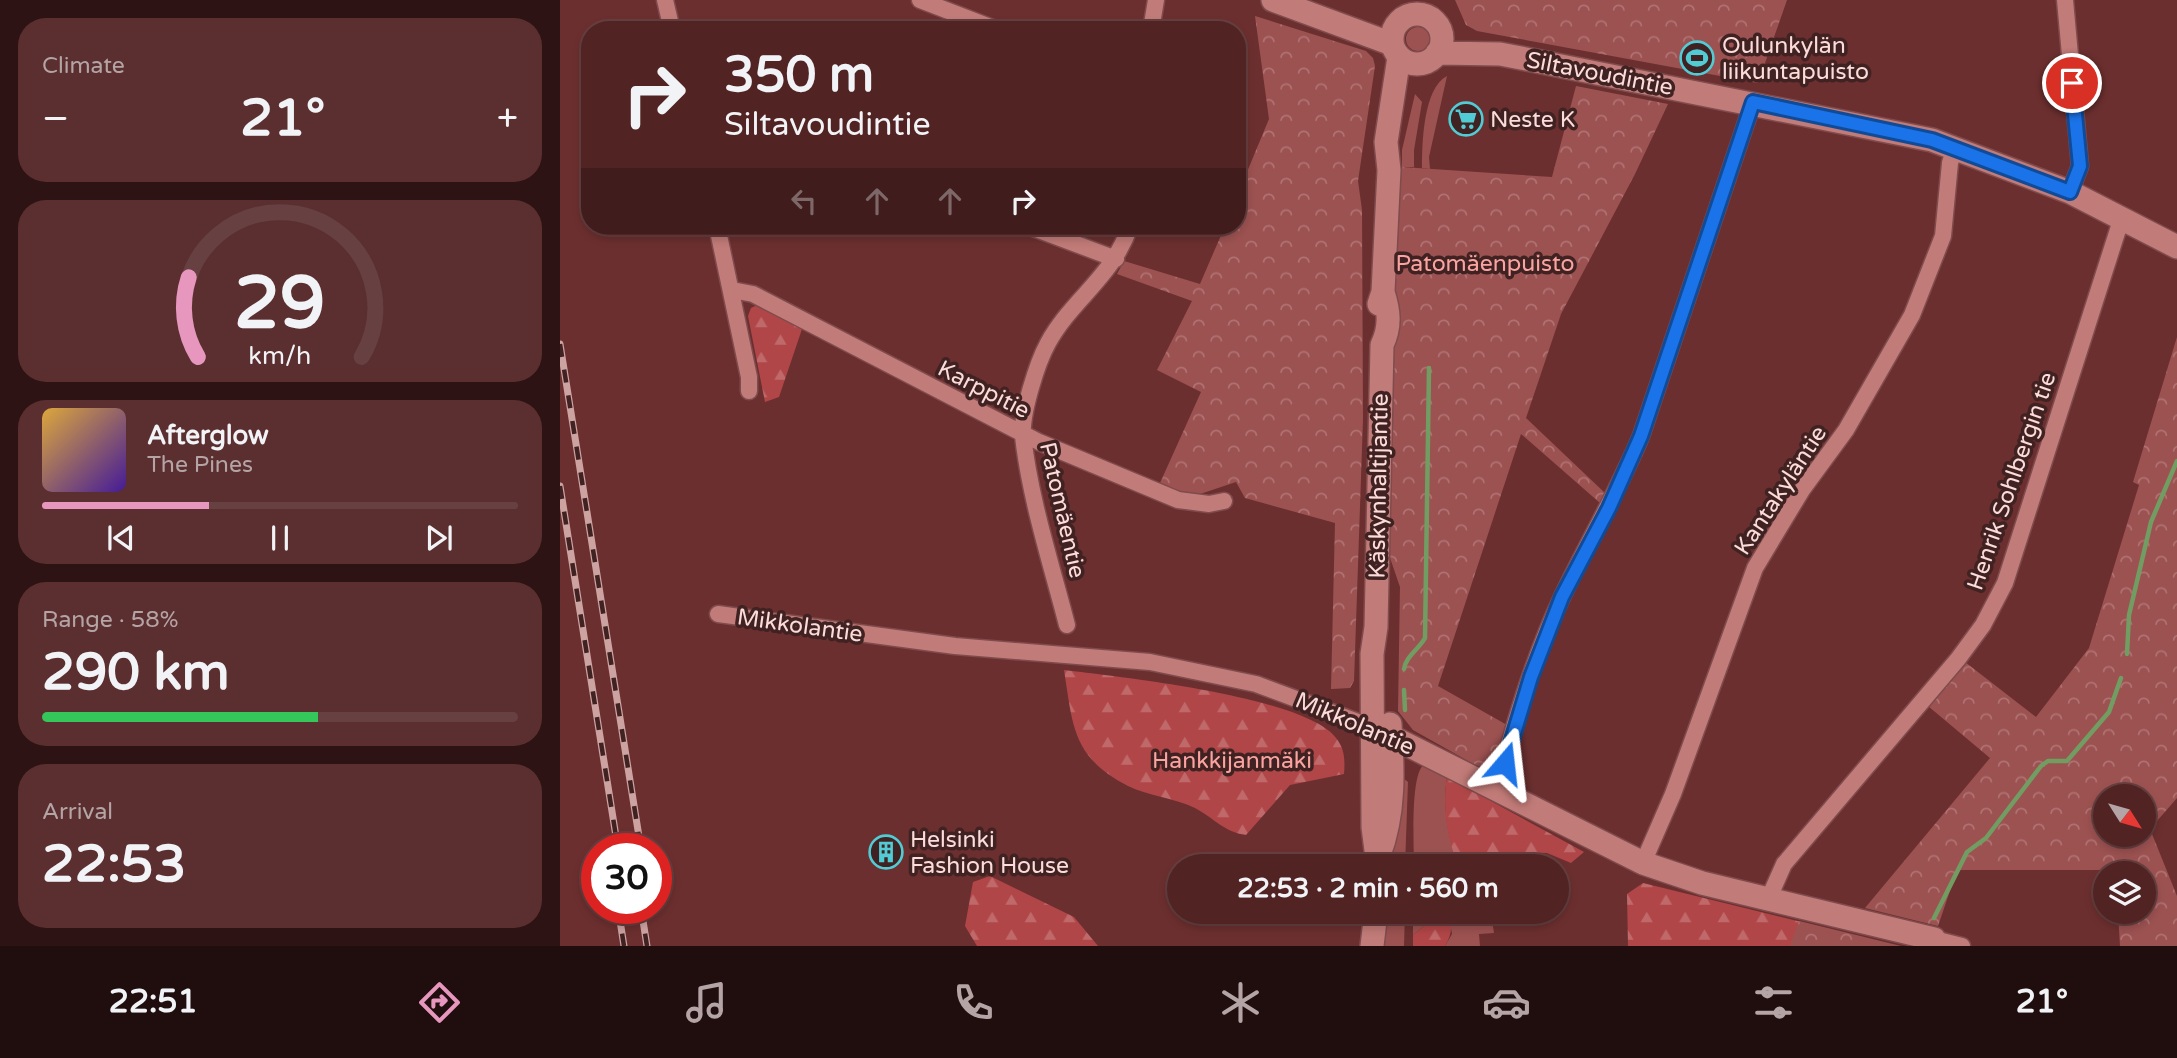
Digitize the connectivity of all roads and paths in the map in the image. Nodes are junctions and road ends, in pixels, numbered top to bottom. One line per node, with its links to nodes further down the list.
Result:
1 (666, 0): 6 (street)
2 (920, 0): 7 (street)
3 (1156, 0): 8 (street)
4 (1273, 0): 9 (main road)
5 (2065, 0): 14 (street)
6 (670, 21)
7 (975, 21)
8 (1152, 21)
9 (1402, 28): 10 (main road); 10 (main road); 13 (main road, Käskynhaltijantie)
10 (1434, 34): 11 (main road, Siltavoudintie); 13 (main road, Käskynhaltijantie)
11 (1753, 102): 12 (main road, Siltavoudintie); 28 (street)
12 (1955, 147): 14 (main road, Siltavoudintie); 30 (street, Kantakyläntie)
13 (1389, 170): 27 (main road, Käskynhaltijantie)
14 (2070, 192): 15 (main road, Siltavoudintie)
15 (2122, 217): 19 (main road, Siltavoudintie); 31 (street, Henrik Sohlbergin tie)
16 (719, 235): 21 (street)
17 (1052, 235): 20 (street)
18 (1126, 235): 20 (street, Patomäentie)
19 (2177, 247)
20 (1116, 259): 23 (street, Patomäentie)
21 (732, 290): 22 (street); 23 (street, Karppitie)
22 (749, 391)
23 (1023, 434): 24 (street, Karppitie); 26 (street, Patomäentie)
24 (1224, 501)
25 (718, 614): 27 (street, Mikkolantie)
26 (1067, 625)
27 (1382, 732): 28 (main road, Mikkolantie); 29 (main road, Käskynhaltijantie)
28 (1497, 789): 30 (main road, Mikkolantie)
29 (1381, 854)
30 (1643, 863): 31 (main road, Mikkolantie)
31 (1768, 900): 33 (main road, Mikkolantie)
32 (1375, 924): 34 (main road)
33 (1934, 943): 35 (street, Mikkolantie)
34 (1372, 946)
35 (1962, 946)

